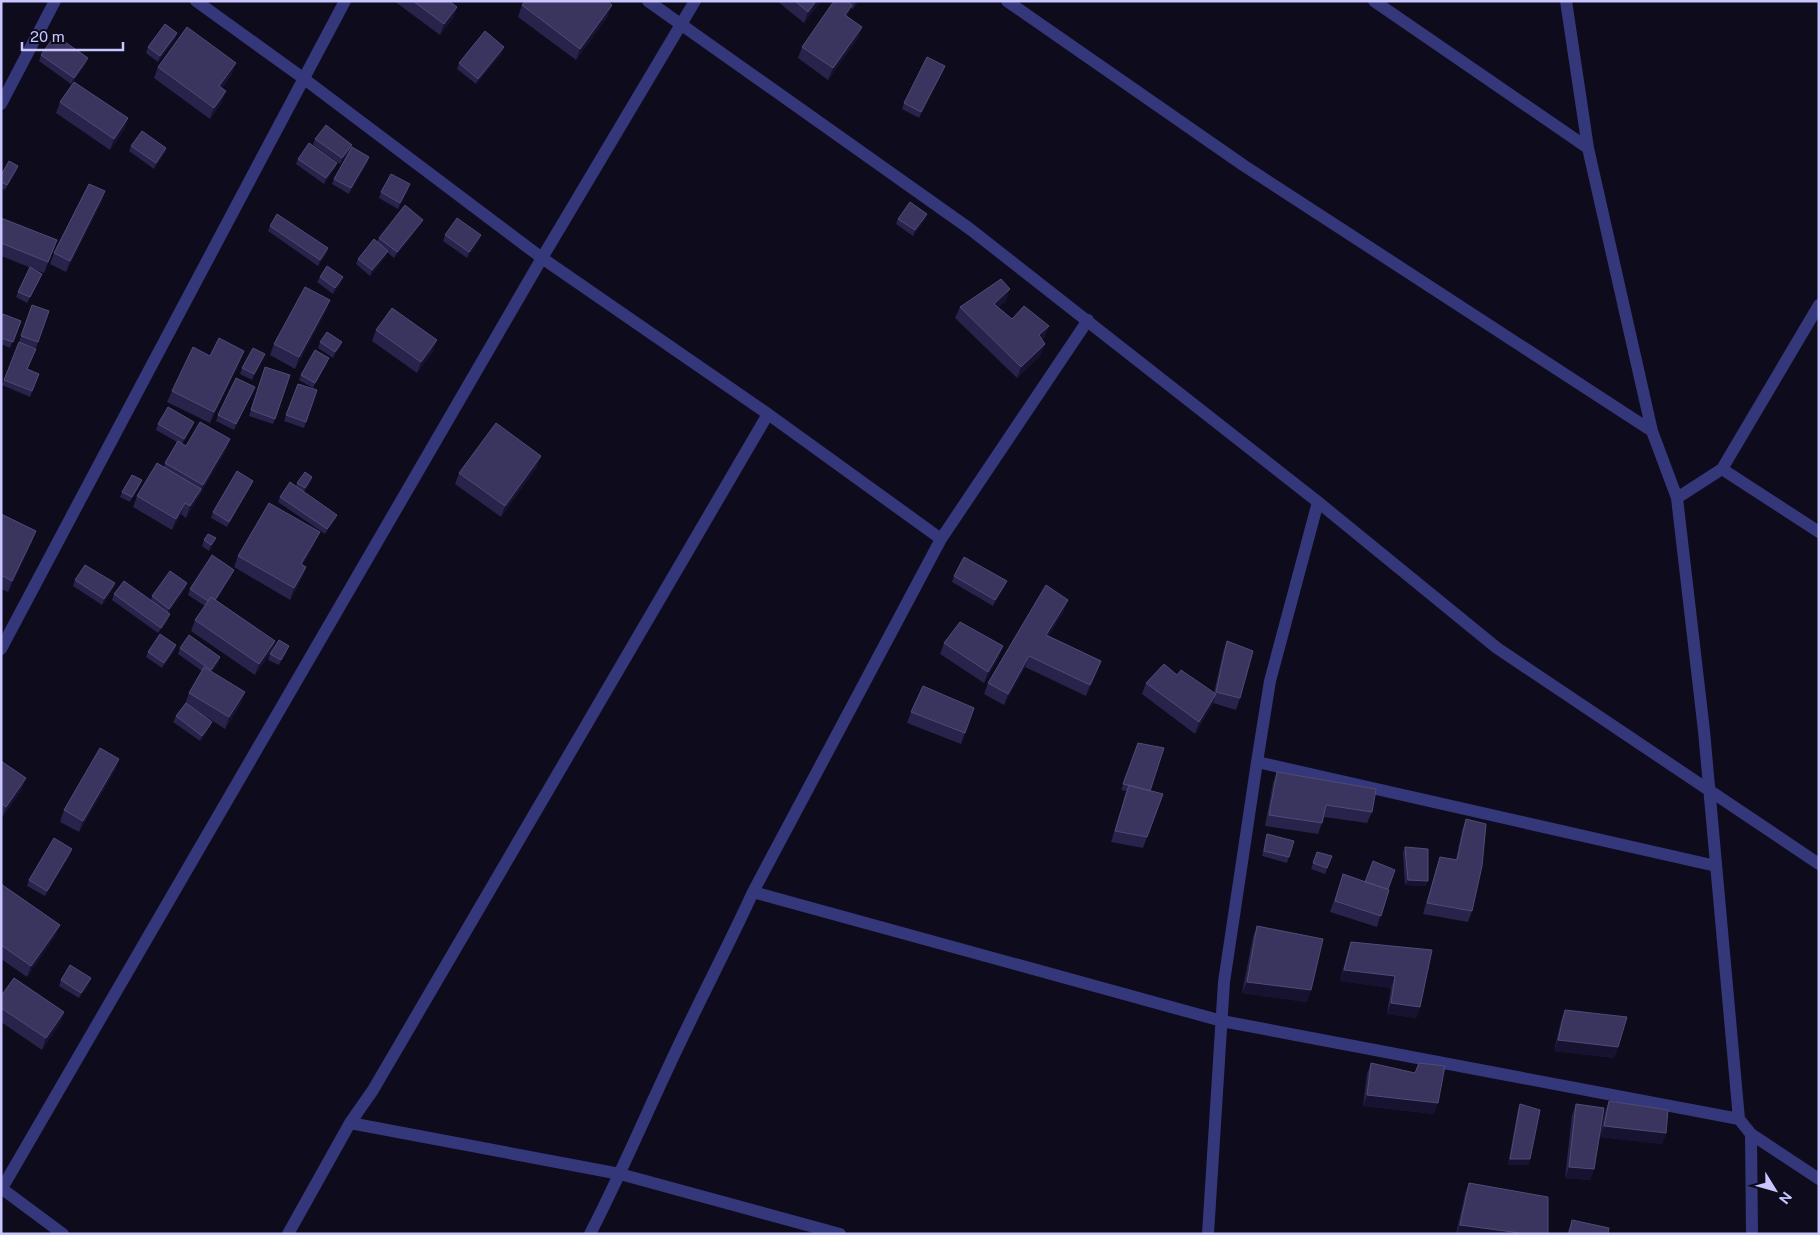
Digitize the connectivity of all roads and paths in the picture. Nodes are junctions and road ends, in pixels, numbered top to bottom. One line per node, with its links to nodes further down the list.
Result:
1 (55, 1): 11 (street)
2 (196, 1): 10 (street)
3 (345, 1): 10 (street)
4 (648, 1): 9 (street)
5 (695, 1): 9 (street)
6 (1007, 1): 17 (street)
7 (1374, 1): 12 (street)
8 (1566, 1): 12 (street)
9 (680, 24): 13 (street); 15 (street)
10 (303, 78): 13 (street); 23 (street)
11 (1, 104)
12 (1588, 148): 17 (street)
13 (542, 258): 16 (street); 35 (street)
14 (1819, 305): 18 (street)
15 (1088, 320): 20 (street); 22 (street)
16 (768, 414): 22 (street); 31 (street)
17 (1652, 431): 19 (street)
18 (1722, 468): 19 (street); 21 (street)
19 (1677, 498): 25 (street)
20 (1318, 502): 24 (street); 25 (street)
21 (1819, 532)
22 (941, 539): 28 (street)
23 (1, 649)
24 (1257, 762): 27 (street); 29 (street)
25 (1710, 791): 26 (street); 27 (street)
26 (1819, 864)
27 (1716, 866): 30 (street)
28 (753, 892): 29 (street); 33 (street)
29 (1222, 1021): 30 (street); 40 (street)
30 (1739, 1118): 32 (street)
31 (350, 1124): 33 (street); 37 (street)
32 (1751, 1134): 34 (street); 41 (street)
33 (620, 1174): 38 (street); 39 (street)
34 (1819, 1179)
35 (2, 1189): 36 (street)
36 (63, 1234)
37 (288, 1234)
38 (590, 1234)
39 (840, 1234)
40 (1208, 1234)
41 (1752, 1234)

